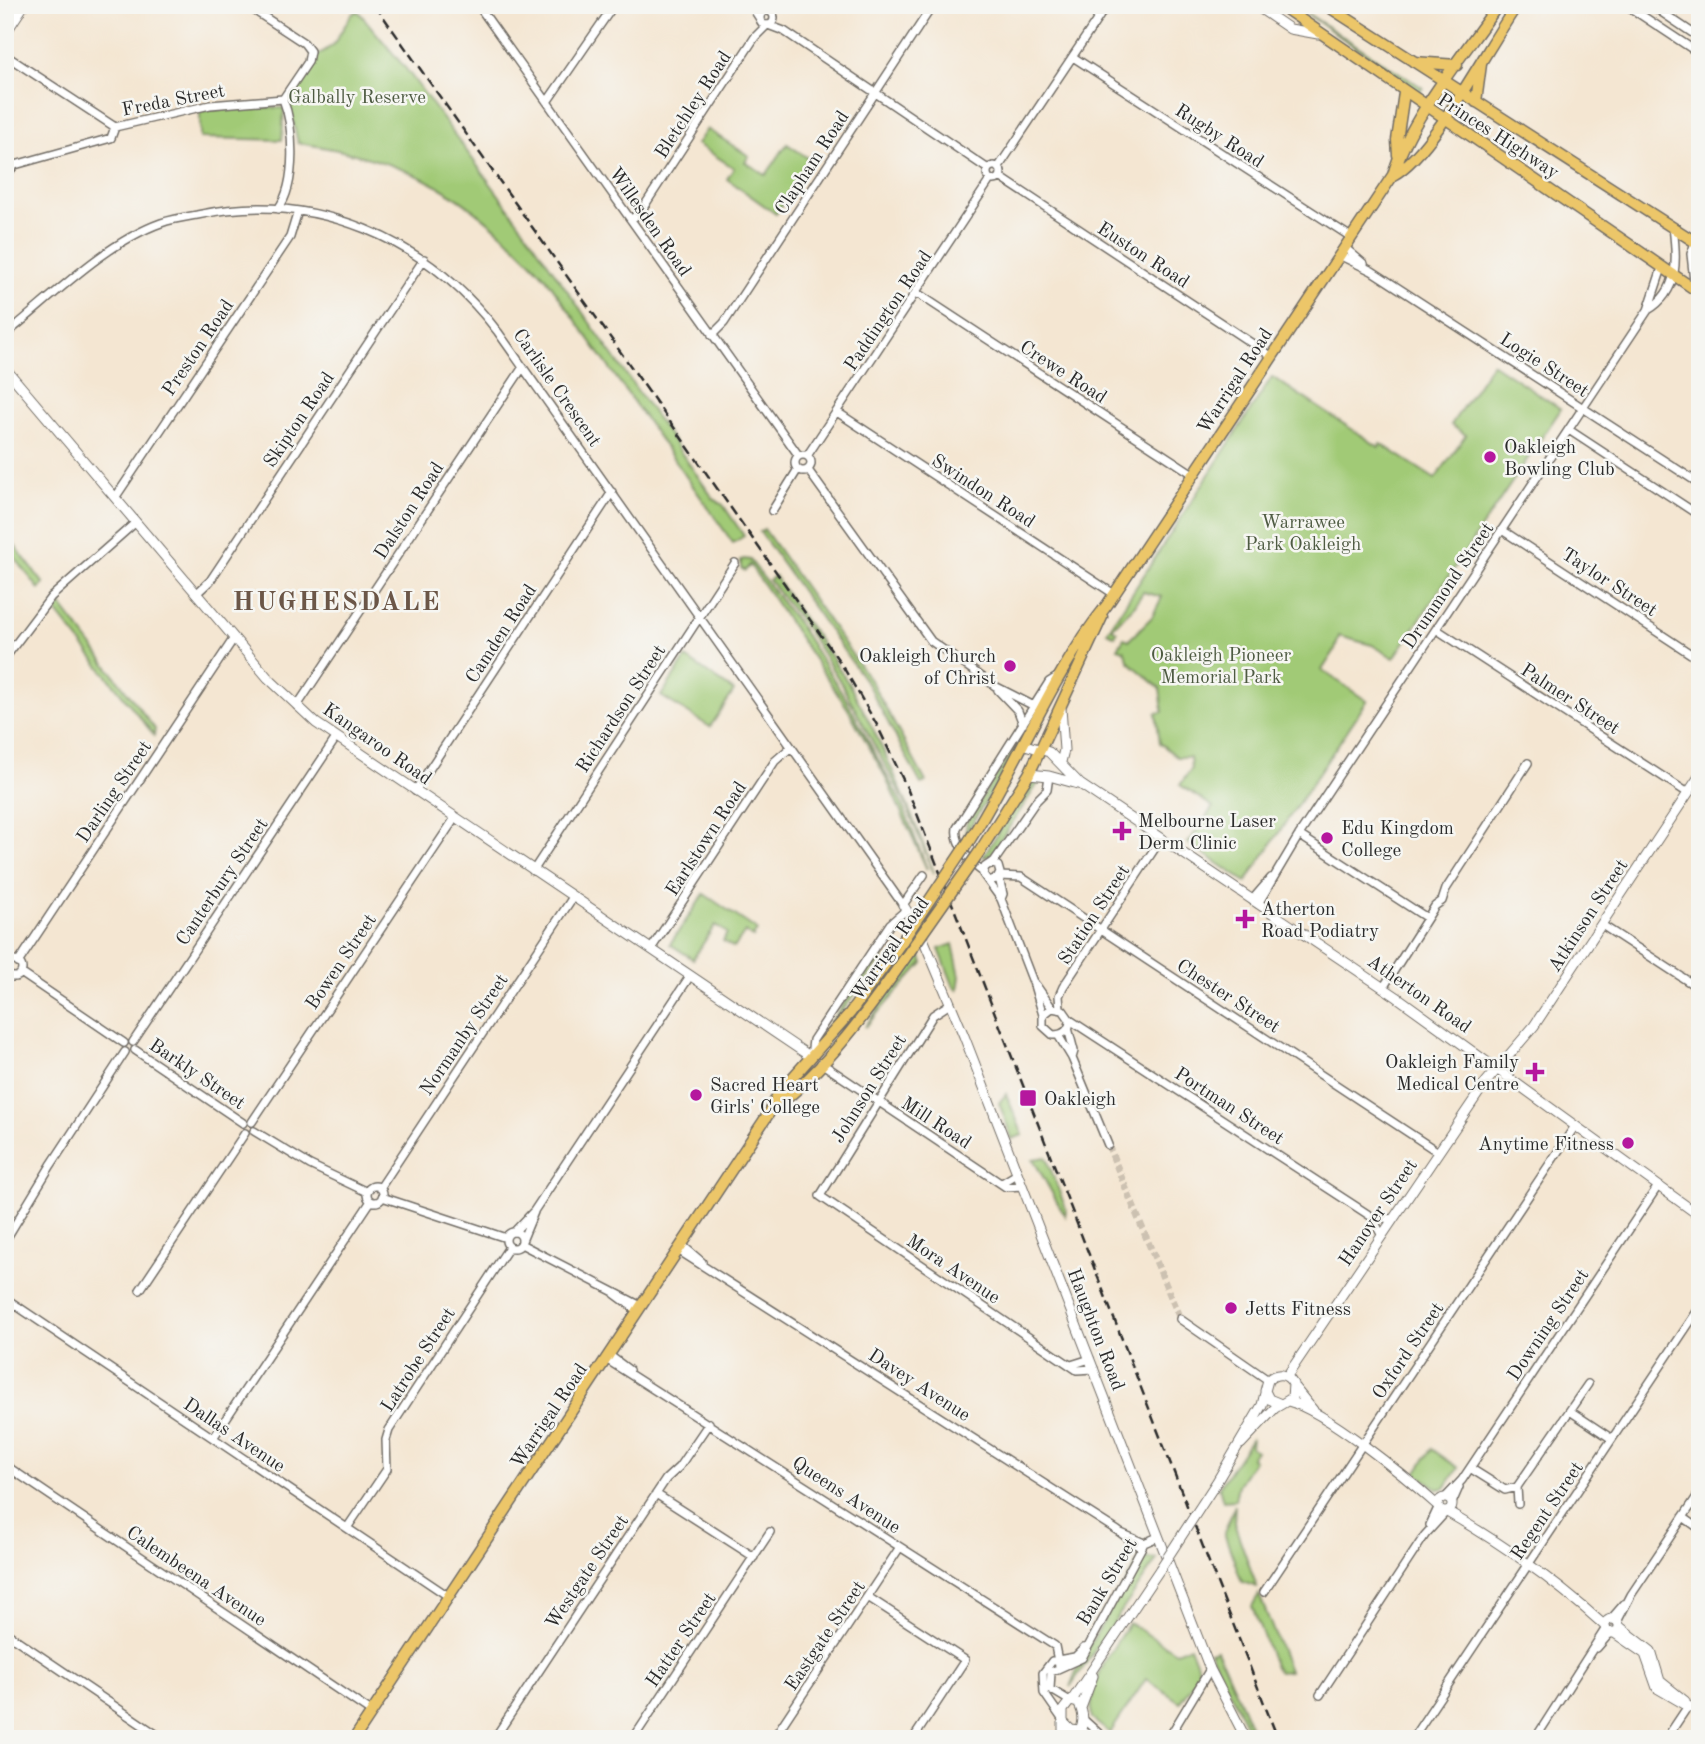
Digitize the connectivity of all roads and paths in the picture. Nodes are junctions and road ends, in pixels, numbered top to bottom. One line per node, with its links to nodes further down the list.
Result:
1 (24, 5): 17 (street)
2 (246, 5): 31 (street)
3 (478, 5): 32 (street, Willesden Road)
4 (614, 5): 32 (street)
5 (751, 5): 15 (street); 16 (street)
6 (933, 5): 30 (street, Clapham Road)
7 (1107, 5): 23 (street)
8 (1255, 5): 19 (street)
9 (1280, 5): 19 (highway, Princes Highway)
10 (1326, 5): 25 (highway, Princes Highway)
11 (1498, 5): 26 (highway, Warrigal Road)
12 (1517, 5): 24 (highway, Warrigal Road)
13 (1626, 5): 21 (street)
14 (1651, 5): 20 (street)
15 (773, 11): 16 (street); 16 (street); 18 (street)
16 (764, 23): 18 (street); 46 (street, Bletchley Road)
17 (6, 31)
18 (784, 31): 30 (street)
19 (1318, 34): 29 (highway, Princes Highway)
20 (1700, 38)
21 (1700, 54)
22 (5, 55): 36 (street, Freda Street)
23 (1073, 57): 38 (street); 49 (street, Rugby Road)
24 (1482, 58): 28 (highway, Warrigal Road); 33 (highway)
25 (1414, 62): 26 (highway); 27 (highway, Princes Highway)
26 (1457, 65): 27 (highway, Warrigal Road)
27 (1445, 82): 28 (highway, Princes Highway); 34 (highway, Warrigal Road)
28 (1461, 92): 33 (highway, Princes Highway); 35 (highway, Warrigal Road)
29 (1404, 93): 34 (highway, Princes Highway); 37 (highway)
30 (874, 94): 39 (street); 59 (street, Clapham Road)
31 (283, 99): 36 (street, Freda Street); 44 (street)
32 (547, 102): 46 (street, Willesden Road)
33 (1476, 102): 47 (highway, Princes Highway)
34 (1427, 109): 35 (highway, Princes Highway); 37 (highway, Warrigal Road)
35 (1443, 119): 41 (highway, Warrigal Road); 53 (highway, Princes Highway)
36 (115, 127): 40 (street)
37 (1398, 155): 41 (highway, Warrigal Road)
38 (998, 168): 39 (street); 42 (street)
39 (988, 169): 43 (street)
40 (6, 175)
41 (1393, 175): 49 (highway, Warrigal Road)
42 (1000, 177): 43 (street); 60 (street, Euston Road)
43 (990, 180): 56 (street, Paddington Road)
44 (278, 209): 45 (street, Carlisle Crescent); 58 (street, Carlisle Crescent)
45 (298, 211): 52 (street, Carlisle Crescent); 72 (street, Preston Road)
46 (631, 220): 59 (street, Willesden Road)
47 (1673, 226): 50 (highway, Princes Highway); 54 (street)
48 (1700, 229): 50 (street)
49 (1351, 237): 51 (highway, Warrigal Road)
50 (1697, 242): 55 (street)
51 (1341, 251): 60 (highway, Warrigal Road); 63 (street, Logie Street)
52 (424, 259): 62 (street, Carlisle Crescent); 78 (street, Skipton Road)
53 (1662, 268): 54 (highway, Princes Highway); 57 (street, Drummond Street)
54 (1674, 277): 55 (highway, Princes Highway); 57 (street, Drummond Street)
55 (1697, 292)
56 (918, 293): 64 (street, Paddington Road); 69 (street, Crewe Road)
57 (1648, 310): 63 (street, Drummond Street)
58 (5, 335)
59 (712, 335): 66 (street, Willesden Road)
60 (1271, 356): 69 (highway, Warrigal Road)
61 (5, 368): 72 (street, Kangaroo Road)
62 (523, 368): 71 (street, Carlisle Crescent); 88 (street, Dalston Road)
63 (1583, 409): 65 (street, Drummond Street); 70 (street, Logie Street)
64 (837, 412): 66 (street, Paddington Road); 79 (street, Swindon Road)
65 (1569, 430): 74 (street); 76 (street, Drummond Street)
66 (803, 456): 67 (street); 68 (street)
67 (798, 469): 68 (street); 73 (street)
68 (808, 470): 87 (street)
69 (1193, 474): 79 (highway, Warrigal Road)
70 (1700, 484)
71 (612, 492): 81 (street, Carlisle Crescent); 102 (street, Camden Road)
72 (116, 498): 75 (street, Kangaroo Road)
73 (772, 511)
74 (1700, 516)
75 (136, 522): 78 (street, Kangaroo Road); 84 (street)
76 (1502, 530): 82 (street, Drummond Street); 85 (street, Taylor Street)
77 (735, 563): 81 (street, Richardson Street)
78 (196, 594): 83 (street, Kangaroo Road)
79 (1114, 594): 80 (highway, Warrigal Road)
80 (1107, 605): 86 (highway, Warrigal Road); 90 (highway, Warrigal Road)
81 (698, 617): 94 (street, Carlisle Crescent); 109 (street, Richardson Street)
82 (1436, 629): 103 (street, Palmer Street); 105 (street, Drummond Street)
83 (234, 638): 88 (street, Kangaroo Road); 121 (street, Darling Street)
84 (5, 658)
85 (1700, 660)
86 (1061, 675): 89 (street, Warrigal Road); 93 (highway, Warrigal Road)
87 (995, 687): 89 (street); 91 (street)
88 (297, 706): 92 (street, Kangaroo Road)
89 (1034, 706): 91 (street, Warrigal Road)
90 (1061, 708): 95 (highway, Warrigal Road); 96 (street)
91 (1023, 724): 107 (street, Warrigal Road)
92 (336, 738): 102 (street, Kangaroo Road); 134 (street, Canterbury Street)
93 (1025, 745): 95 (street, Atherton Road); 136 (highway, Warrigal Road, bridge)
94 (790, 748): 115 (street, Carlisle Crescent); 120 (street, Earlstown Road)
95 (1041, 749): 96 (street, Atherton Road); 98 (highway, Warrigal Road)
96 (1061, 762): 101 (street, Atherton Road)
97 (1528, 763): 116 (street)
98 (1029, 774): 99 (street, Atherton Road); 107 (highway, Warrigal Road)
99 (1049, 776): 101 (street, Atherton Road); 108 (street)
100 (1699, 776): 103 (street, Atkinson Street)
101 (1080, 784): 106 (street, Atherton Road)
102 (415, 791): 104 (street, Kangaroo Road)
103 (1688, 793): 117 (street, Atkinson Street)
104 (454, 818): 109 (street, Kangaroo Road); 139 (street, Bowen Street)
105 (1299, 835): 114 (street, Drummond Street); 116 (street)
106 (1161, 839): 114 (street, Atherton Road); 119 (street, Station Street)
107 (974, 853): 108 (street); 110 (street, Warrigal Road); 136 (highway, Warrigal Road, bridge)
108 (991, 864): 110 (street); 112 (street)
109 (533, 871): 113 (street, Kangaroo Road)
110 (983, 872): 112 (street, Warrigal Road)
111 (924, 875): 115 (street, Warrigal Road)
112 (997, 878): 119 (street, Chester Street); 126 (street)
113 (573, 897): 120 (street, Kangaroo Road); 149 (street, Normanby Street)
114 (1255, 902): 127 (street, Atherton Road)
115 (904, 907): 118 (street, Carlisle Crescent); 136 (street, Warrigal Road)
116 (1427, 918): 127 (street)
117 (1602, 925): 128 (street); 137 (street, Atkinson Street)
118 (919, 929): 129 (street, Haughton Road)
119 (1101, 931): 130 (street, Station Street); 144 (street, Chester Street)
120 (651, 949): 124 (street, Kangaroo Road)
121 (18, 962): 122 (street); 123 (street)
122 (6, 965): 125 (street)
123 (20, 973): 125 (street); 134 (street, Barkly Street)
124 (690, 976): 136 (street, Kangaroo Road); 154 (street)
125 (8, 978)
126 (1033, 982): 130 (street); 131 (street)
127 (1383, 988): 137 (street, Atherton Road)
128 (1700, 989)
129 (950, 1004): 138 (street, Johnson Street); 145 (street, Haughton Road)
130 (1056, 1008): 131 (street); 132 (street)
131 (1044, 1015): 133 (street)
132 (1069, 1024): 133 (street); 135 (street); 156 (street, Portman Street)
133 (1058, 1035): 135 (street)
134 (130, 1045): 139 (street, Barkly Street); 161 (street)
135 (1072, 1058): 143 (street)
136 (816, 1060): 138 (street, Mill Road); 164 (highway, Warrigal Road)
137 (1497, 1069): 140 (street, Atherton Road); 144 (street, Hanover Street)
138 (878, 1101): 146 (street, Mill Road); 151 (street, Johnson Street)
139 (248, 1122): 141 (street); 142 (street)
140 (1575, 1126): 148 (street, Atherton Road); 184 (street, Oxford Street)
141 (254, 1130): 142 (street); 150 (street, Barkly Street)
142 (245, 1133): 165 (street)
143 (1108, 1145)
144 (1438, 1152): 157 (street, Hanover Street)
145 (1017, 1174): 146 (street); 147 (street, Haughton Road)
146 (1002, 1183): 147 (street, Mill Road)
147 (1022, 1186): 171 (street, Haughton Road)
148 (1658, 1186): 155 (street, Atherton Road); 186 (street, Downing Street)
149 (380, 1188): 150 (street); 152 (street)
150 (367, 1192): 153 (street)
151 (820, 1196): 171 (street, Mora Avenue)
152 (382, 1197): 153 (street); 160 (street)
153 (371, 1201): 181 (street)
154 (534, 1211): 158 (street); 162 (street)
155 (1700, 1216)
156 (1372, 1217): 157 (street, Portman Street); 159 (street, Portman Street)
157 (1393, 1219): 159 (street, Hanover Street)
158 (514, 1232): 160 (street); 162 (street)
159 (1382, 1236): 172 (street, Hanover Street)
160 (506, 1238): 163 (street)
161 (5, 1241)
162 (522, 1242): 163 (street); 168 (street)
163 (509, 1247): 193 (street, Latrobe Street)
164 (680, 1247): 168 (highway, Warrigal Road); 197 (street, Davey Avenue)
165 (140, 1290)
166 (5, 1298): 181 (street, Dallas Avenue)
167 (1700, 1307): 182 (street, Regent Street)
168 (639, 1308): 170 (highway, Warrigal Road)
169 (1180, 1319): 173 (street)
170 (607, 1357): 180 (street, Queens Avenue); 202 (highway, Warrigal Road)
171 (1092, 1364): 196 (street, Haughton Road)
172 (1287, 1376): 173 (street); 175 (street)
173 (1268, 1380): 176 (street)
174 (1588, 1384): 179 (street)
175 (1295, 1388): 177 (street); 178 (street)
176 (1265, 1391): 177 (street); 183 (street)
177 (1285, 1403): 178 (street); 183 (street)
178 (1314, 1411): 184 (street)
179 (1570, 1411): 182 (street); 187 (street)
180 (709, 1423): 189 (street, Westgate Street); 198 (street, Queens Avenue)
181 (213, 1438): 193 (street, Dallas Avenue)
182 (1612, 1439): 200 (street, Regent Street)
183 (1241, 1444): 206 (street, bridge)
184 (1362, 1446): 191 (street); 201 (street, Oxford Street)
185 (5, 1465): 215 (street, Calembeena Avenue)
186 (1469, 1468): 187 (street); 191 (street, Downing Street)
187 (1517, 1488): 190 (street)
188 (1700, 1492): 192 (street)
189 (656, 1494): 199 (street); 222 (street, Westgate Street)
190 (1518, 1504)
191 (1445, 1505): 200 (street); 210 (street, Downing Street)
192 (1683, 1517): 194 (street); 204 (street)
193 (347, 1528): 202 (street, Dallas Avenue)
194 (1700, 1529)
195 (770, 1532): 199 (street, Hatter Street)
196 (1158, 1537): 197 (street, Bank Street); 208 (street, Haughton Road)
197 (1142, 1546): 207 (street, Bank Street)
198 (900, 1548): 203 (street, Eastgate Street); 207 (street, Queens Avenue)
199 (754, 1557): 223 (street, Hatter Street)
200 (1527, 1566): 204 (street); 230 (street, Regent Street)
201 (1264, 1592)
202 (448, 1596): 215 (highway, Warrigal Road)
203 (867, 1597): 224 (street, Eastgate Street); 225 (street)
204 (1612, 1626): 213 (street); 231 (street)
205 (5, 1632): 220 (street)
206 (1101, 1655): 212 (street); 214 (street)
207 (1057, 1663): 212 (street); 218 (street)
208 (1210, 1670): 209 (street, Haughton Road); 211 (street)
209 (1215, 1680): 211 (street); 229 (street, Haughton Road)
210 (1320, 1695)
211 (1195, 1698): 228 (street)
212 (1071, 1700): 214 (street); 218 (street)
213 (1688, 1706): 216 (street); 232 (street)
214 (1081, 1708): 217 (street)
215 (371, 1712): 221 (highway, Warrigal Road)
216 (1700, 1713)
217 (1083, 1719): 219 (street); 227 (street)
218 (1063, 1721): 219 (street); 226 (street)
219 (1079, 1734): 227 (street)
220 (163, 1739)
221 (354, 1739)
222 (494, 1739)
223 (633, 1739)
224 (774, 1739)
225 (913, 1739)
226 (1063, 1739)
227 (1103, 1739)
228 (1168, 1739)
229 (1246, 1739)
230 (1412, 1739)
231 (1535, 1739)
232 (1666, 1739)

